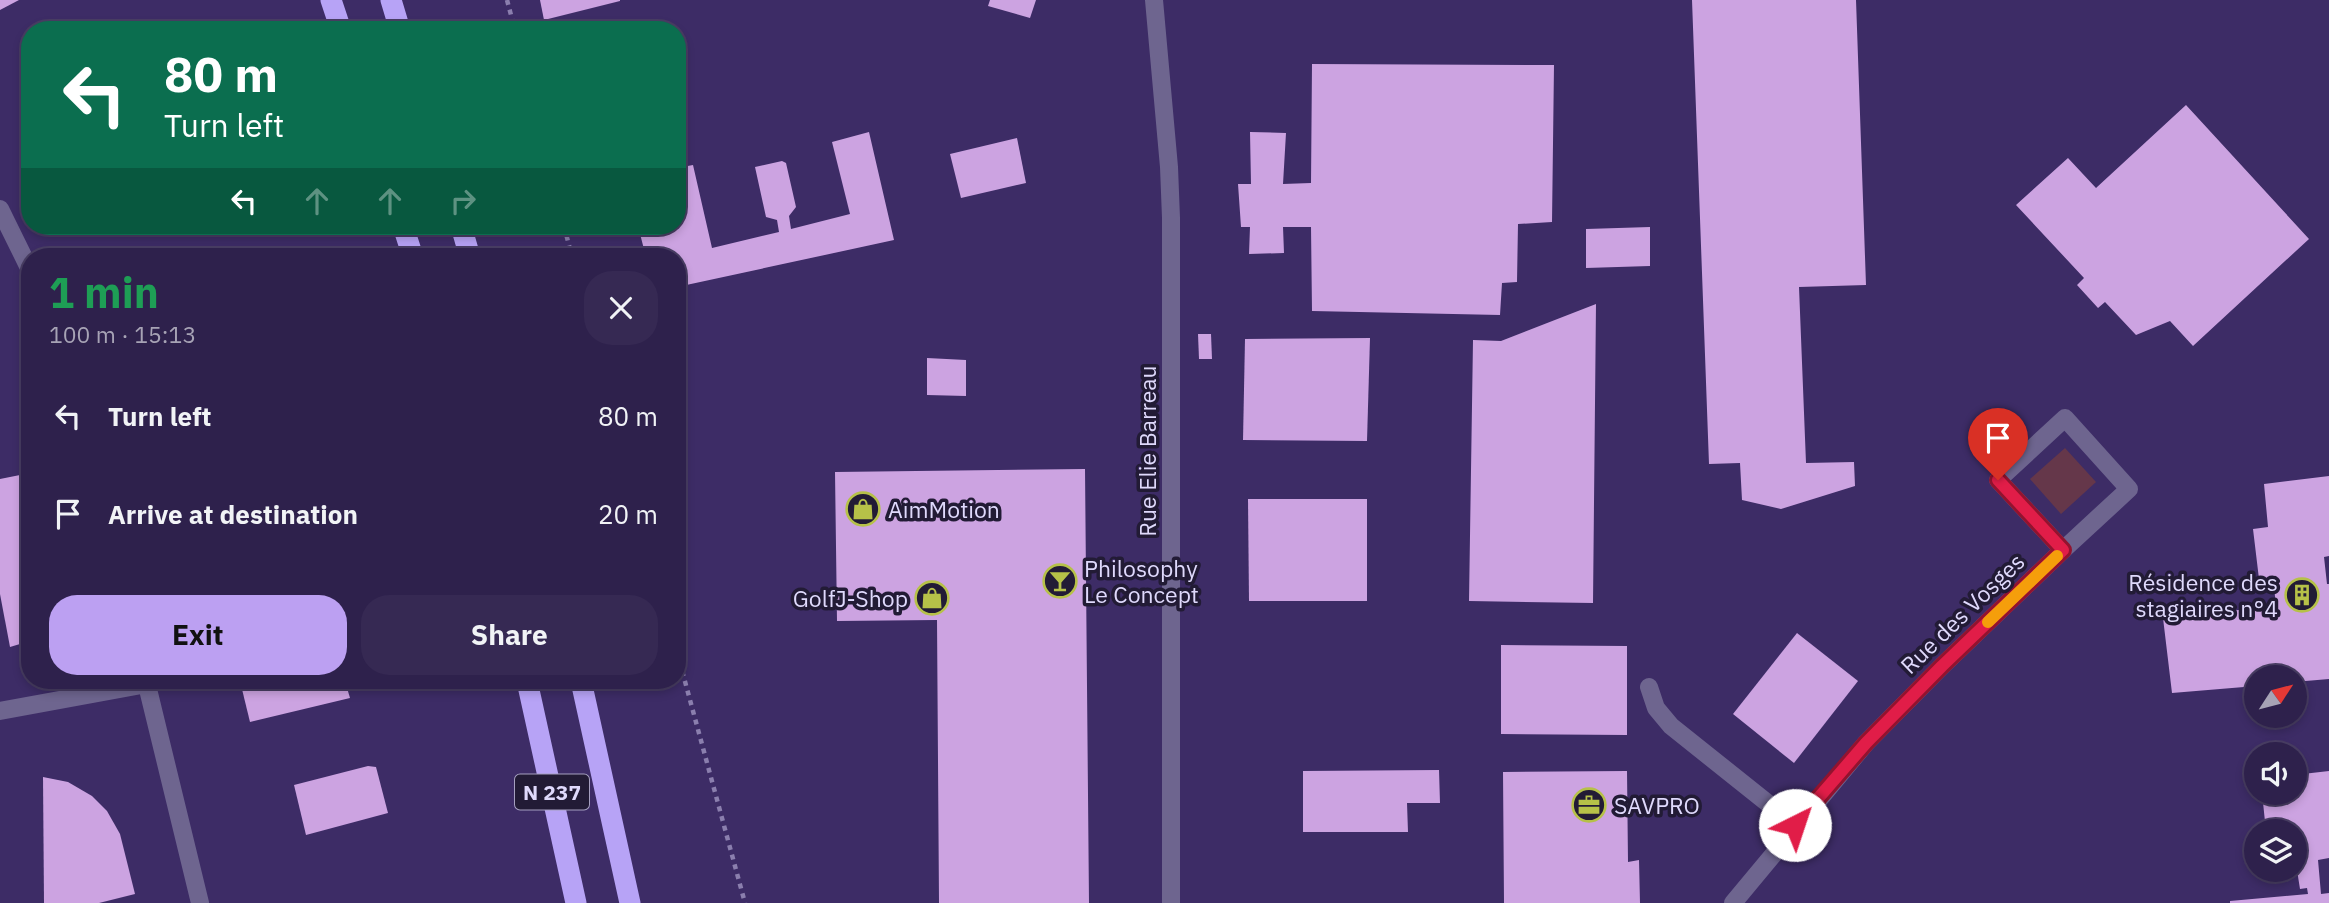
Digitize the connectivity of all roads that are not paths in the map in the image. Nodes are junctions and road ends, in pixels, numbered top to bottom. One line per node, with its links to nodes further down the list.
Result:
1 (331, 0): 4 (highway)
2 (391, 0): 5 (highway)
3 (1154, 0): 21 (street, Rue Elie Barreau)
4 (338, 21)
5 (397, 21)
6 (0, 209): 7 (street)
7 (21, 252)
8 (2063, 550): 8 (street, Rue des Vosges); 16 (street, Rue des Vosges)
9 (1649, 687): 16 (street)
10 (111, 689): 14 (street)
11 (148, 689): 17 (street)
12 (529, 689): 15 (highway, N 237)
13 (583, 689): 20 (highway, N 237)
14 (0, 711)
15 (542, 747): 18 (highway); 19 (highway, N 237)
16 (1795, 825): 22 (street, Rue des Vosges)
17 (200, 903)
18 (562, 903)
19 (576, 903)
20 (630, 903)
21 (1171, 903)
22 (1733, 903)

